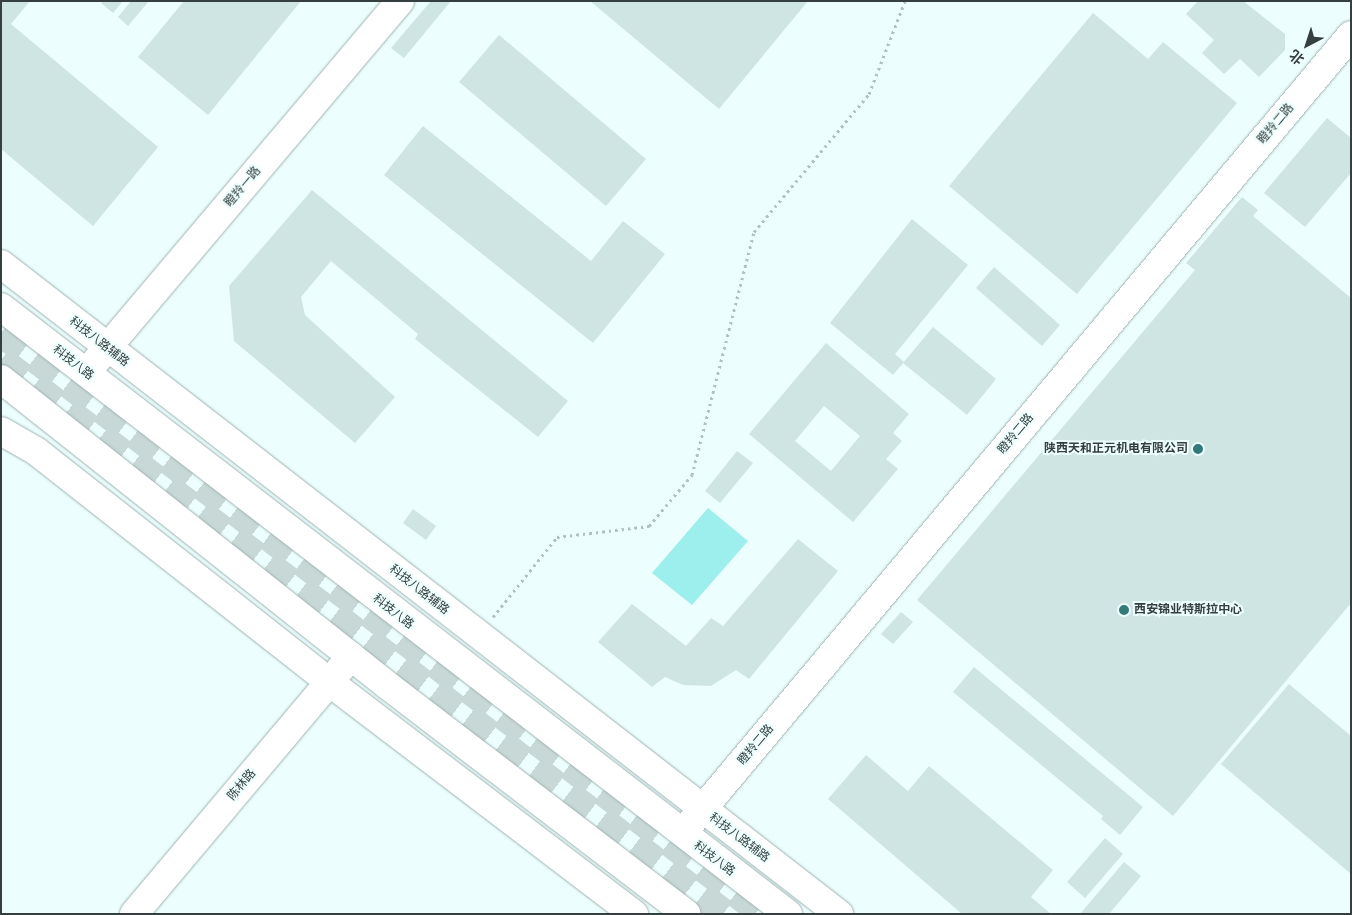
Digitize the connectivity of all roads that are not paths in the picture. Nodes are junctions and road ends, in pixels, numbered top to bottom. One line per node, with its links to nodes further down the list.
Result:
1 (400, 1): 5 (street, 瞪羚一路)
2 (1351, 35): 11 (street, 瞪羚二路)
3 (1, 264): 5 (street, 科技八路辅路)
4 (1, 306): 6 (street, 科技八路)
5 (107, 348): 6 (street, 瞪羚一路); 11 (street, 科技八路辅路)
6 (86, 373): 12 (street, 科技八路)
7 (1, 379): 9 (street)
8 (1, 431): 10 (street)
9 (351, 656): 10 (street, 陈林路); 15 (street)
10 (328, 682): 13 (street, 陈林路); 14 (street)
11 (702, 810): 12 (street, 瞪羚二路); 17 (street, 科技八路辅路)
12 (681, 834): 16 (street, 科技八路)
13 (134, 914)
14 (634, 914)
15 (686, 914)
16 (788, 914)
17 (839, 914)

